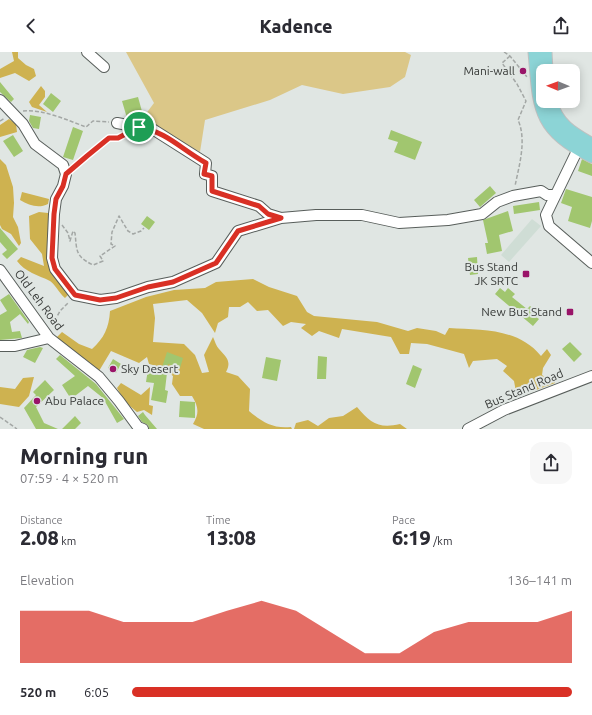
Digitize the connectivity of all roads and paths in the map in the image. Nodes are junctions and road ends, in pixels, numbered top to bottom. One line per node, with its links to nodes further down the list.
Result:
1 (87, 52): 8 (street)
2 (504, 52): 5 (path)
3 (535, 52): 6 (main road)
4 (545, 52): 7 (main road)
5 (510, 56): 9 (path); 21 (path)
6 (536, 64)
7 (546, 64)
8 (104, 67)
9 (536, 87)
10 (0, 100): 13 (street)
11 (542, 108): 17 (main road)
12 (553, 108): 17 (main road)
13 (13, 112): 14 (path); 15 (path); 19 (street)
14 (0, 121)
15 (117, 123): 16 (street)
16 (139, 127): 19 (path); 23 (street)
17 (584, 145): 18 (main road); 20 (street)
18 (592, 156)
19 (66, 174): 22 (street)
20 (555, 195): 21 (street); 25 (street)
21 (513, 196): 23 (street)
22 (54, 214): 24 (path); 27 (street)
23 (281, 218): 27 (street)
24 (144, 228)
25 (592, 263)
26 (0, 270): 28 (street, Old Leh Road)
27 (75, 295): 28 (path)
28 (49, 338): 29 (street); 33 (street, Old Leh Road)
29 (0, 346)
30 (592, 376): 34 (street, Bus Stand Road)
31 (0, 417): 32 (path)
32 (17, 429)
33 (143, 429)
34 (468, 429)

